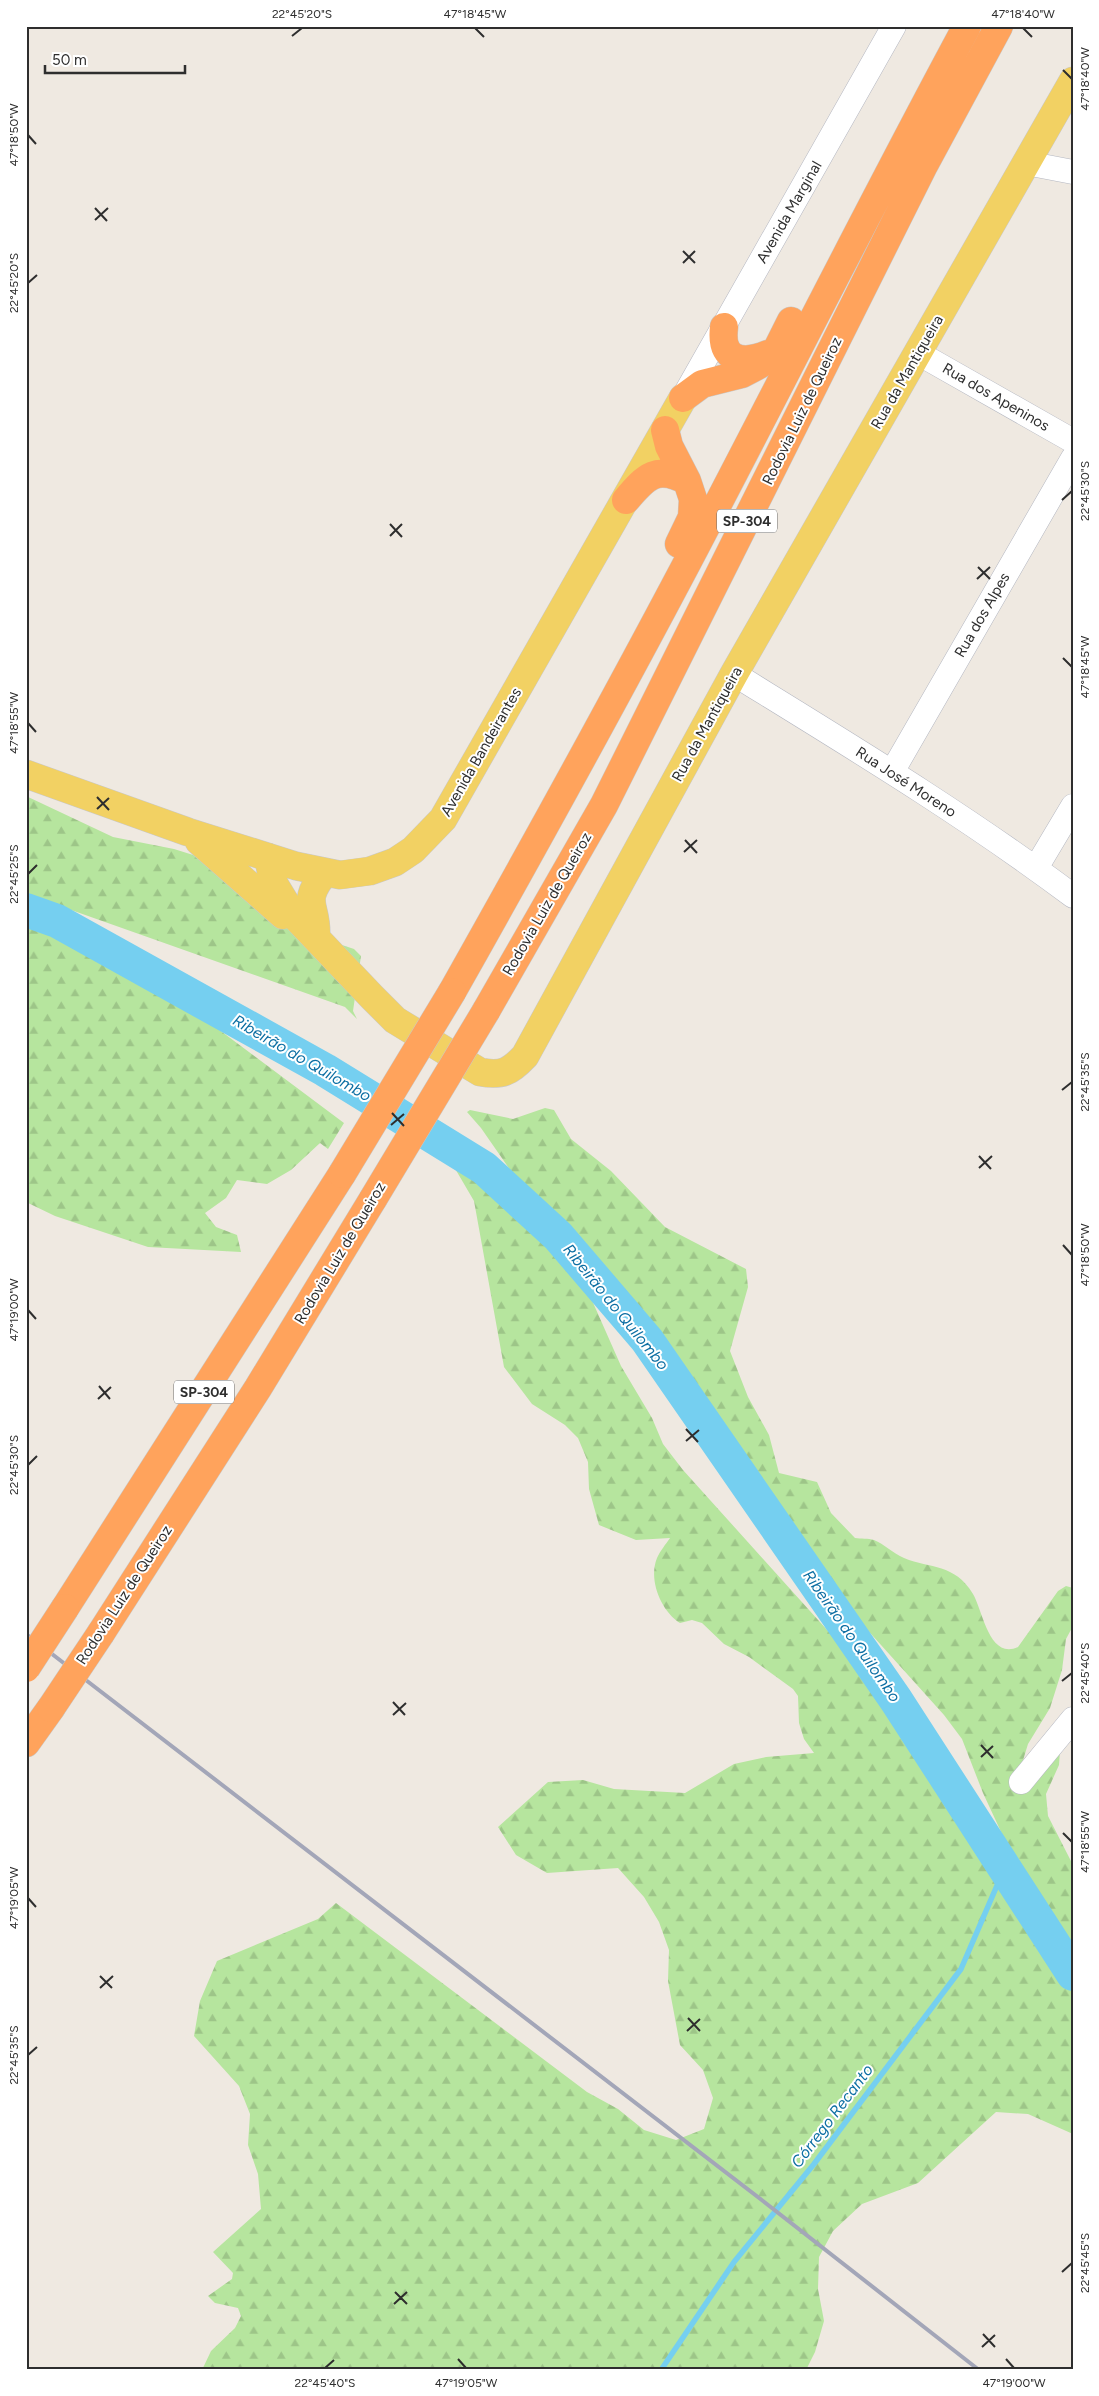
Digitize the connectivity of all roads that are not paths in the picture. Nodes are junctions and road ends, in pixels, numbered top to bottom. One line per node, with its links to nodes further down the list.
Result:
1 (894, 26): 8 (street, Avenida Marginal)
2 (948, 26): 9 (highway)
3 (966, 26): 21 (highway, Rodovia Luiz de Queiroz / SP-304)
4 (999, 26): 30 (highway, Rodovia Luiz de Queiroz / SP-304, bridge)
5 (1073, 81): 6 (main road, Rua da Mantiqueira)
6 (1026, 163): 7 (street); 10 (main road, Rua da Mantiqueira)
7 (1073, 172)
8 (724, 327): 9 (highway); 11 (street, Avenida Marginal)
9 (776, 351): 11 (highway)
10 (918, 354): 13 (street, Rua dos Apeninos); 17 (main road, Rua da Mantiqueira)
11 (683, 398): 12 (main road, Avenida Bandeirantes)
12 (665, 430): 15 (highway); 16 (main road, Avenida Bandeirantes)
13 (1073, 441)
14 (1073, 458): 18 (street, Rua dos Alpes)
15 (688, 481): 16 (highway); 21 (highway)
16 (626, 500): 25 (main road, Avenida Bandeirantes)
17 (734, 674): 18 (street, Rua José Moreno); 27 (main road, Rua da Mantiqueira)
18 (892, 772): 24 (street, Rua José Moreno)
19 (26, 774): 22 (main road, Avenida Bandeirantes)
20 (1073, 806): 24 (street)
21 (554, 809): 28 (highway, Rodovia Luiz de Queiroz / SP-304, bridge)
22 (188, 832): 23 (main road, Avenida Bandeirantes); 27 (main road)
23 (276, 860): 25 (main road, Avenida Bandeirantes); 27 (main road, Rua da Mantiqueira)
24 (1036, 868): 26 (street, Rua José Moreno)
25 (325, 872): 27 (main road)
26 (1073, 896)
27 (315, 934)
28 (26, 1668)
29 (1073, 1719): 31 (street)
30 (26, 1743)
31 (1021, 1782)

